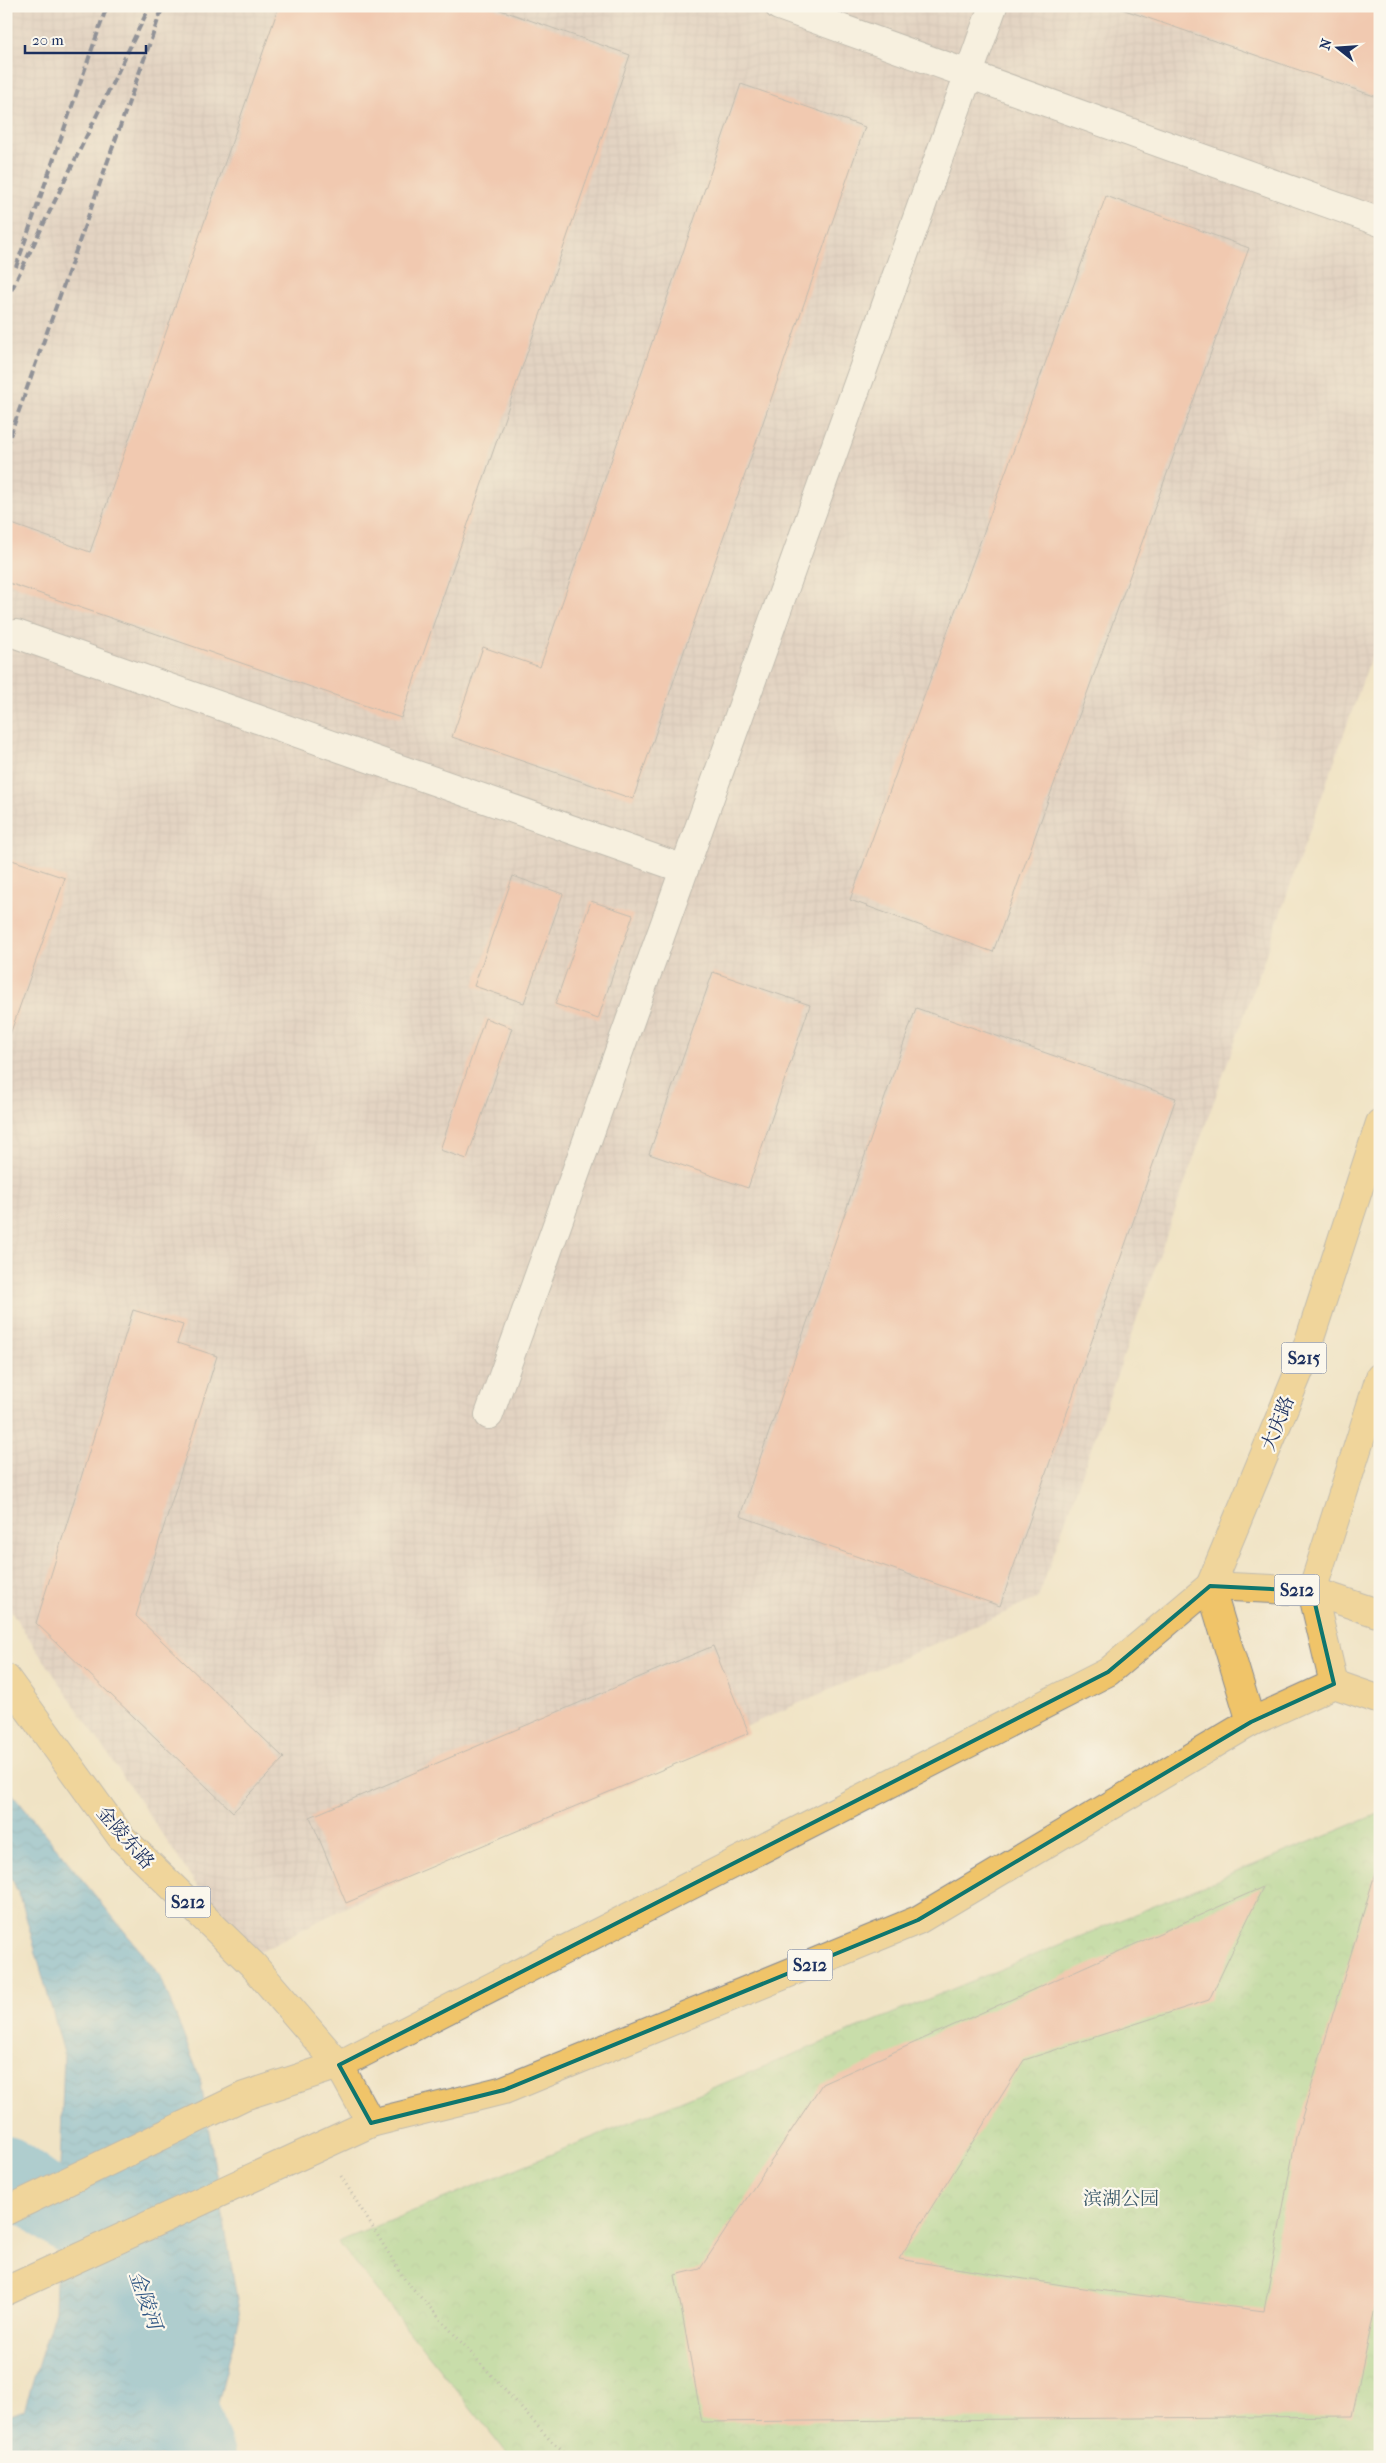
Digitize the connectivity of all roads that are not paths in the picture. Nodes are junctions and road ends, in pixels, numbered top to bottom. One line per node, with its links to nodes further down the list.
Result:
1 (779, 6): 3 (lane)
2 (993, 6): 3 (lane)
3 (969, 74): 4 (lane); 6 (lane)
4 (1380, 222)
5 (16, 634): 6 (lane)
6 (684, 869): 9 (lane)
7 (1380, 1123): 10 (main road, 大庆路 / S215)
8 (1380, 1377): 11 (main road)
9 (488, 1415)
10 (1210, 1586): 11 (main road, S212); 16 (main road); 17 (main road)
11 (1312, 1591): 12 (main road, S212); 14 (main road)
12 (1380, 1614)
13 (6, 1678): 17 (main road, 金陵东路 / S212)
14 (1334, 1684): 15 (main road); 16 (main road, S212)
15 (1380, 1700)
16 (1251, 1722): 18 (main road, S212)
17 (338, 2064): 18 (main road, 金陵东路 / S212); 19 (main road)
18 (371, 2123): 20 (main road, S212)
19 (6, 2211)
20 (6, 2291)

